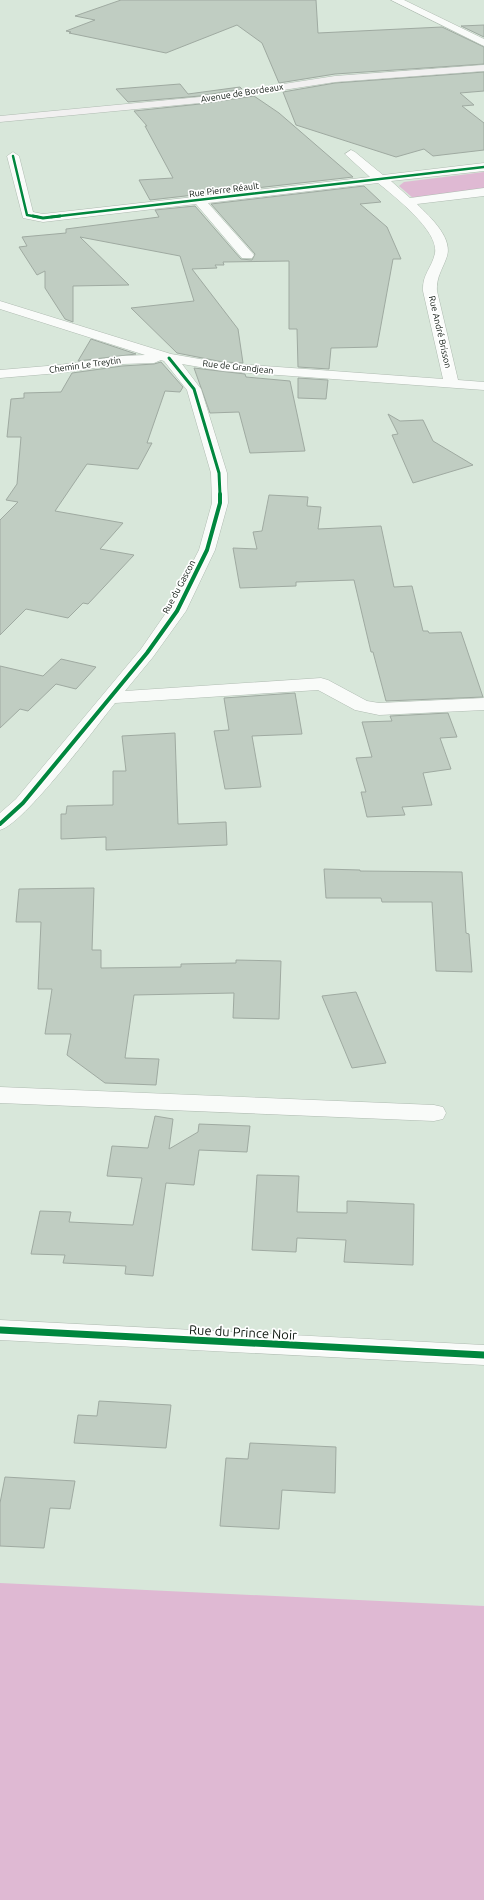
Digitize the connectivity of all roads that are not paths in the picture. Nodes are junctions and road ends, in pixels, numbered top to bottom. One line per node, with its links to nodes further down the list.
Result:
1 (396, 0): 2 (street)
2 (484, 43)
3 (484, 68): 4 (main road, Avenue de Bordeaux)
4 (0, 119)
5 (350, 154): 8 (street, Rue André Brisson)
6 (12, 156): 10 (street, Rue Pierre Réault)
7 (484, 167): 8 (street, Rue Pierre Réault)
8 (379, 179): 10 (street, Rue Pierre Réault); 11 (street, Rue André Brisson)
9 (484, 192): 11 (street)
10 (200, 201): 12 (street, Rue Pierre Réault)
11 (407, 202): 16 (street, Rue André Brisson)
12 (247, 255)
13 (0, 305): 14 (street, Rue de Grandjean)
14 (169, 358): 15 (street, Chemin Le Treytin); 16 (street, Rue de Grandjean); 18 (street, Rue du Gascon)
15 (0, 374)
16 (452, 384): 17 (street, Rue de Grandjean)
17 (484, 386)
18 (111, 698): 19 (street); 20 (street, Rue du Gascon)
19 (484, 704)
20 (0, 824)
21 (0, 1095): 22 (street)
22 (434, 1113)
23 (0, 1330): 24 (street, Rue du Prince Noir)
24 (484, 1355)

